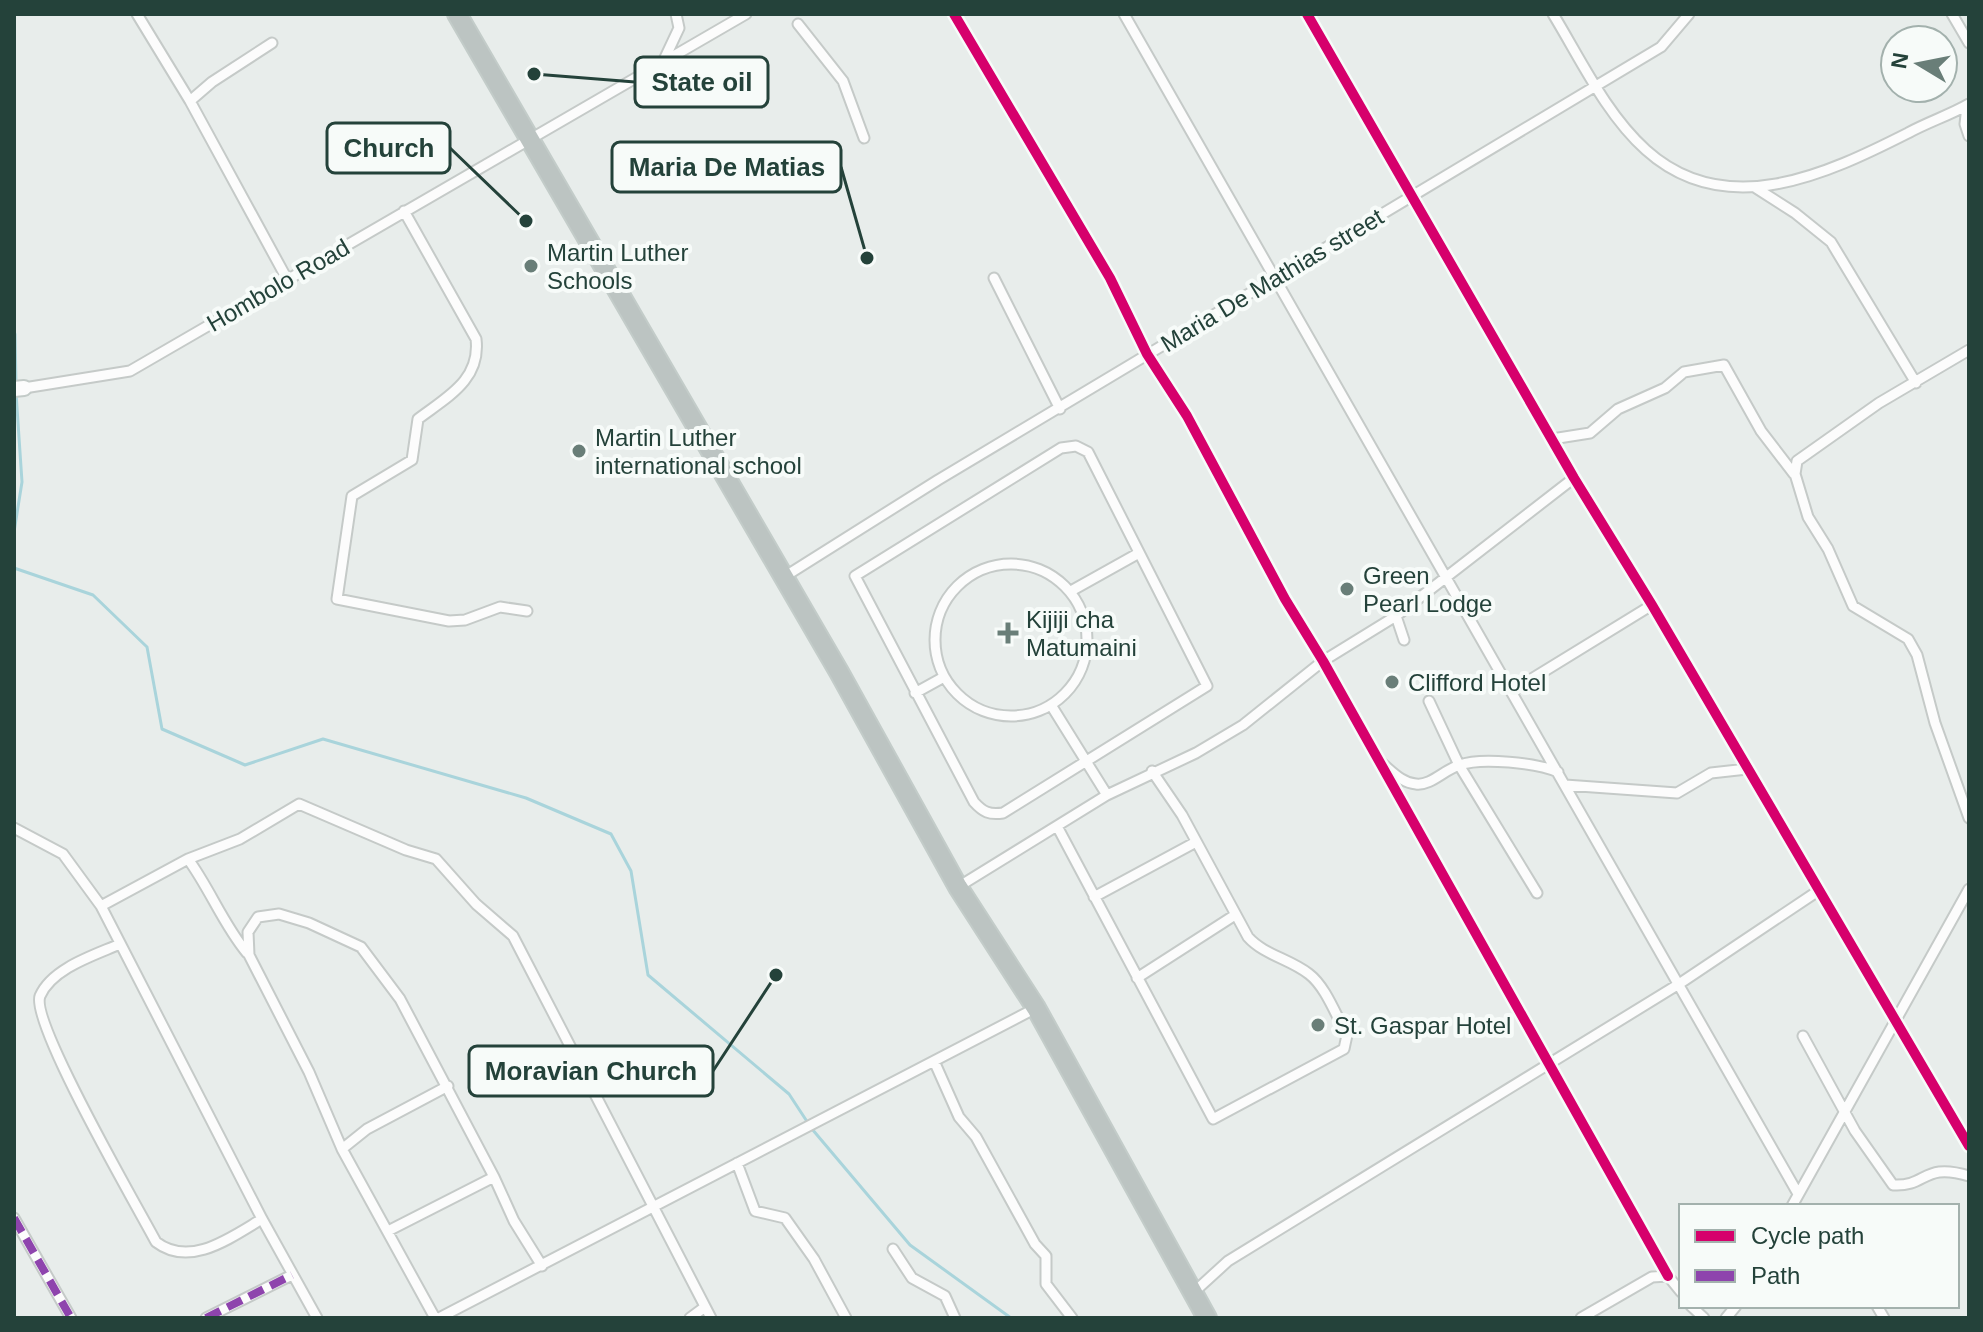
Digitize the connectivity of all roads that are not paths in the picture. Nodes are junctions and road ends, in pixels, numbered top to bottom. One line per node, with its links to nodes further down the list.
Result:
1 (137, 14): 16 (street)
2 (457, 14): 20 (highway)
3 (676, 14): 14 (street)
4 (746, 14): 14 (street, Hombolo Road)
5 (954, 14): 28 (street)
6 (1124, 14): 25 (street)
7 (1307, 14): 22 (street)
8 (1553, 14): 15 (street)
9 (1689, 14): 15 (street, Maria De Mathias street)
10 (1952, 14): 13 (street)
11 (798, 24): 19 (street)
12 (272, 43): 16 (street)
13 (1969, 43)
14 (663, 62): 20 (street, Hombolo Road)
15 (1596, 85): 21 (street); 22 (street, Maria De Mathias street)
16 (190, 101): 26 (street)
17 (1968, 105): 18 (street); 21 (street)
18 (1969, 136)
19 (864, 138)
20 (527, 139): 23 (street, Hombolo Road); 37 (highway)
21 (1756, 188): 29 (street)
22 (1411, 198): 25 (street, Maria De Mathias street); 32 (street)
23 (404, 211): 26 (street, Hombolo Road); 40 (street)
24 (994, 278): 31 (street)
25 (1277, 278): 28 (street, Maria De Mathias street); 36 (street)
26 (287, 279): 30 (street, Hombolo Road)
27 (1969, 350): 29 (street)
28 (1147, 354): 31 (street, Maria De Mathias street); 43 (street)
29 (1916, 383): 33 (street)
30 (19, 389)
31 (1060, 409): 37 (street, Maria De Mathias street)
32 (1552, 439): 33 (street); 34 (street)
33 (1795, 474): 57 (street)
34 (1574, 478): 36 (street); 39 (street)
35 (1139, 553): 38 (street); 46 (street); 49 (street)
36 (1447, 573): 41 (street); 45 (street)
37 (784, 577): 62 (highway)
38 (1071, 591): 44 (street); 48 (street)
39 (1652, 605): 45 (street); 52 (street)
40 (527, 611)
41 (1396, 616): 42 (street); 43 (street)
42 (1404, 640)
43 (1323, 661): 50 (street); 53 (street)
44 (944, 677): 46 (street); 48 (street)
45 (1512, 691): 54 (street)
46 (915, 693): 49 (street)
47 (1429, 701): 51 (street)
48 (1051, 705): 49 (street)
49 (1087, 759): 56 (street)
50 (1376, 759): 51 (street); 78 (street)
51 (1459, 765): 54 (street); 65 (street)
52 (1747, 769): 55 (street); 64 (street)
53 (1152, 771): 56 (street); 60 (street)
54 (1558, 772): 55 (street)
55 (1565, 785): 73 (street)
56 (1107, 795): 59 (street)
57 (1969, 818)
58 (14, 828): 68 (street)
59 (1058, 828): 62 (street); 66 (street)
60 (1196, 842): 66 (street); 69 (street)
61 (188, 859): 68 (street); 71 (street); 88 (street)
62 (958, 887): 74 (highway)
63 (1969, 889): 67 (street)
64 (1818, 891): 73 (street); 75 (street)
65 (1537, 893)
66 (1094, 897): 72 (street)
67 (1965, 905): 75 (street)
68 (101, 906): 70 (street)
69 (1235, 915): 72 (street); 72 (street)
70 (120, 944): 90 (street); 90 (street)
71 (249, 955): 79 (street); 82 (street)
72 (1137, 978)
73 (1679, 984): 78 (street); 86 (street)
74 (1036, 1008): 77 (street); 97 (highway)
75 (1893, 1021): 80 (street); 81 (street)
76 (1803, 1036): 80 (street)
77 (934, 1061): 83 (street); 107 (street)
78 (1550, 1065): 95 (street); 97 (street)
79 (448, 1086): 82 (street); 85 (street)
80 (1843, 1112): 84 (street); 86 (street)
81 (1969, 1146)
82 (342, 1149): 91 (street)
83 (737, 1163): 88 (street); 105 (street)
84 (1969, 1176)
85 (494, 1177): 91 (street); 93 (street)
86 (1797, 1192): 87 (street)
87 (1794, 1204)
88 (654, 1208): 93 (street); 98 (street)
89 (14, 1218): 99 (street)
90 (262, 1219): 94 (street)
91 (388, 1231): 102 (street)
92 (893, 1249): 106 (street)
93 (542, 1266): 102 (street)
94 (292, 1275): 100 (street); 101 (street)
95 (1668, 1276): 96 (street); 109 (street)
96 (1679, 1290)
97 (1193, 1293): 108 (highway)
98 (705, 1307): 103 (street); 104 (street)
99 (71, 1318)
100 (206, 1318)
101 (317, 1318)
102 (437, 1318)
103 (690, 1318)
104 (711, 1318)
105 (846, 1318)
106 (955, 1318)
107 (1072, 1318)
108 (1207, 1318)
109 (1581, 1318)

